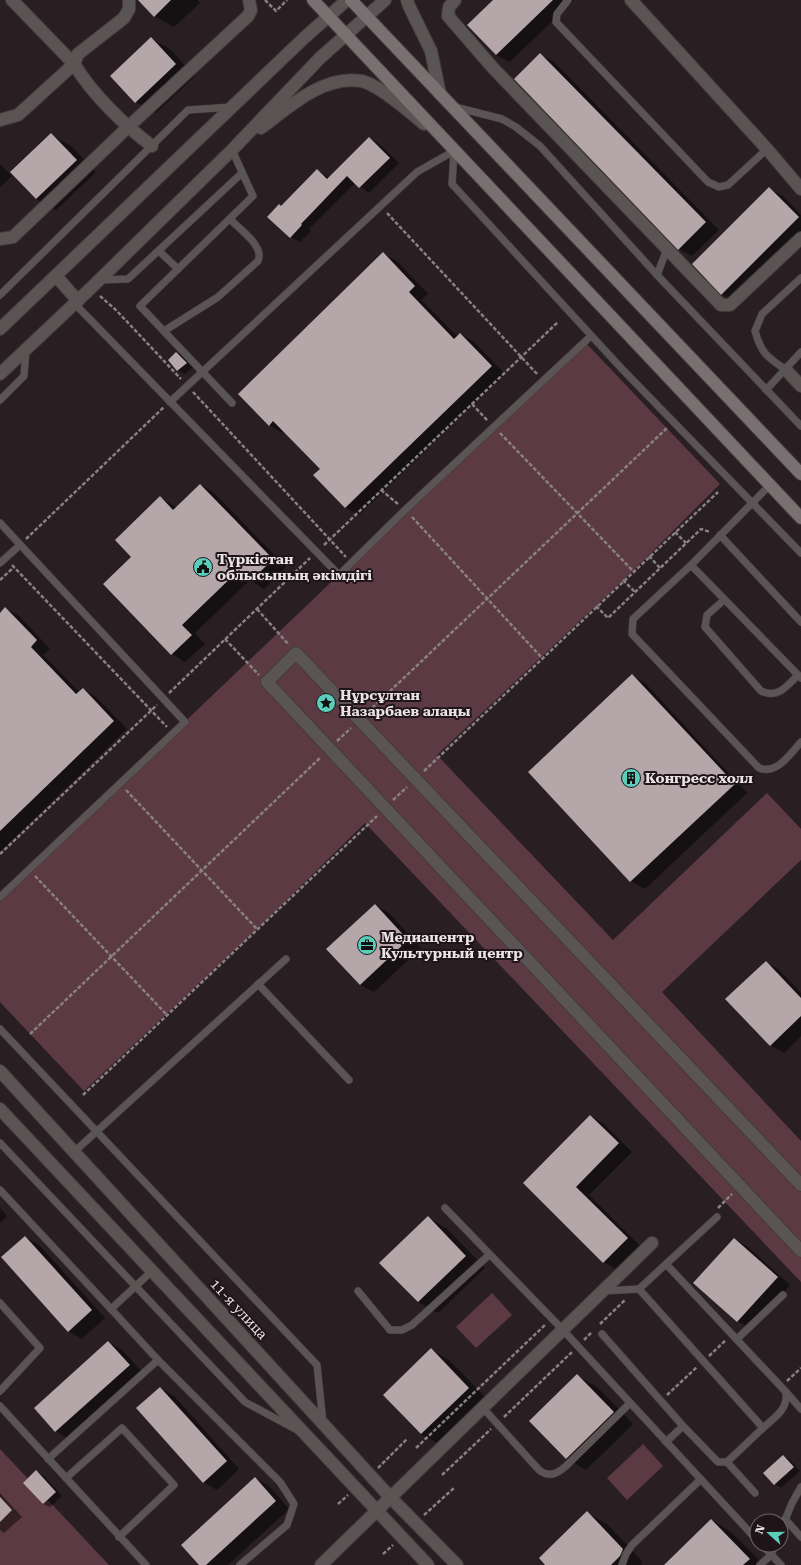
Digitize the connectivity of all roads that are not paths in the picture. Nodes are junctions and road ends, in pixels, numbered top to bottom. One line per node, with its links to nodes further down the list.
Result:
1 (12, 0): 15 (street)
2 (129, 0): 15 (street)
3 (249, 0): 20 (street)
4 (313, 0): 12 (street)
5 (347, 0): 12 (street)
6 (351, 0): 13 (street)
7 (385, 0): 13 (street)
8 (407, 0): 16 (street)
9 (455, 0): 30 (street)
10 (568, 0): 22 (lane)
11 (630, 0): 22 (street)
12 (328, 16): 14 (street); 18 (street)
13 (367, 16): 14 (street); 16 (street)
14 (345, 35): 23 (street); 24 (street)
15 (74, 64): 19 (street); 20 (street)
16 (440, 94): 17 (street)
17 (452, 106): 33 (lane); 53 (street)
18 (232, 107): 21 (lane); 34 (street)
19 (0, 120)
20 (127, 128): 21 (street); 29 (street)
21 (152, 146): 37 (lane)
22 (767, 149): 26 (street)
23 (232, 150): 24 (street); 25 (lane); 36 (street)
24 (454, 151): 41 (lane); 45 (lane); 54 (street)
25 (242, 173): 27 (lane); 31 (lane)
26 (801, 189)
27 (230, 219): 32 (lane); 40 (lane)
28 (801, 238): 30 (street)
29 (0, 239)
30 (667, 249): 33 (lane)
31 (159, 250): 32 (lane); 36 (lane)
32 (178, 269): 40 (lane)
33 (657, 275): 48 (lane)
34 (56, 276): 38 (street); 39 (street)
35 (801, 278): 44 (lane)
36 (95, 284): 38 (street)
37 (0, 295)
38 (76, 302): 42 (street); 50 (lane)
39 (0, 329)
40 (164, 331): 45 (lane)
41 (591, 336): 50 (lane); 55 (lane)
42 (26, 349): 46 (street); 49 (lane)
43 (801, 352): 44 (lane)
44 (786, 370): 47 (street); 48 (lane)
45 (203, 372): 50 (lane); 51 (lane)
46 (0, 374)
47 (801, 386)
48 (766, 390): 52 (lane)
49 (0, 400)
50 (170, 402)
51 (232, 403)
52 (801, 426)
53 (801, 474)
54 (770, 485): 55 (lane); 56 (street)
55 (753, 502): 58 (lane); 60 (lane)
56 (801, 518)
57 (0, 523): 59 (lane)
58 (720, 535): 62 (lane); 64 (lane)
59 (20, 545): 61 (lane); 67 (lane)
60 (801, 553)
61 (3, 560)
62 (691, 565): 63 (lane); 66 (lane)
63 (724, 600): 65 (lane); 65 (lane)
64 (801, 622)
65 (800, 677)
66 (801, 742)
67 (0, 897)
68 (286, 959): 69 (lane)
69 (258, 984): 72 (lane); 74 (lane)
70 (0, 1029): 74 (lane)
71 (0, 1071): 76 (street, 11-я улица)
72 (349, 1080)
73 (0, 1108): 85 (street)
74 (96, 1131): 76 (lane); 103 (lane)
75 (0, 1143): 86 (lane)
76 (74, 1152): 103 (street, 11-я улица)
77 (801, 1186): 82 (street)
78 (0, 1190): 92 (lane)
79 (445, 1208): 83 (lane)
80 (717, 1217): 84 (lane)
81 (652, 1243): 88 (street)
82 (801, 1251)
83 (489, 1255): 89 (lane); 93 (lane)
84 (666, 1264): 87 (lane); 95 (lane)
85 (152, 1271): 86 (lane); 106 (street)
86 (136, 1286): 92 (lane); 106 (lane)
87 (639, 1289): 88 (lane); 105 (lane)
88 (603, 1290): 93 (street)
89 (358, 1291)
90 (783, 1295): 95 (lane)
91 (0, 1303): 98 (lane)
92 (111, 1309): 96 (lane)
93 (563, 1330): 99 (lane); 101 (street)
94 (602, 1334): 104 (lane)
95 (737, 1339): 97 (lane)
96 (158, 1360): 108 (lane); 124 (lane)
97 (783, 1389): 102 (lane); 105 (lane)
98 (0, 1391)
99 (630, 1403): 101 (lane); 107 (lane)
100 (0, 1406): 108 (lane)
101 (483, 1408): 114 (street)
102 (801, 1409)
103 (323, 1423): 114 (street, 11-я улица)
104 (682, 1426): 107 (lane); 109 (lane)
105 (763, 1428): 109 (lane)
106 (306, 1435): 116 (street)
107 (666, 1442): 111 (lane)
108 (48, 1459): 110 (lane)
109 (727, 1462): 113 (lane)
110 (66, 1478): 120 (lane); 120 (lane)
111 (701, 1479): 119 (lane); 128 (lane)
112 (801, 1487): 115 (lane)
113 (755, 1493)
114 (391, 1498): 116 (street); 127 (street, 11-я улица)
115 (798, 1498): 117 (lane)
116 (377, 1511): 125 (street); 126 (street)
117 (789, 1513)
118 (789, 1524): 121 (lane)
119 (749, 1531)
120 (119, 1537): 123 (lane)
121 (801, 1537)
122 (771, 1555): 129 (lane); 130 (lane)
123 (146, 1565)
124 (240, 1565)
125 (321, 1565)
126 (428, 1565)
127 (457, 1565)
128 (622, 1565)
129 (760, 1565)
130 (781, 1565)

